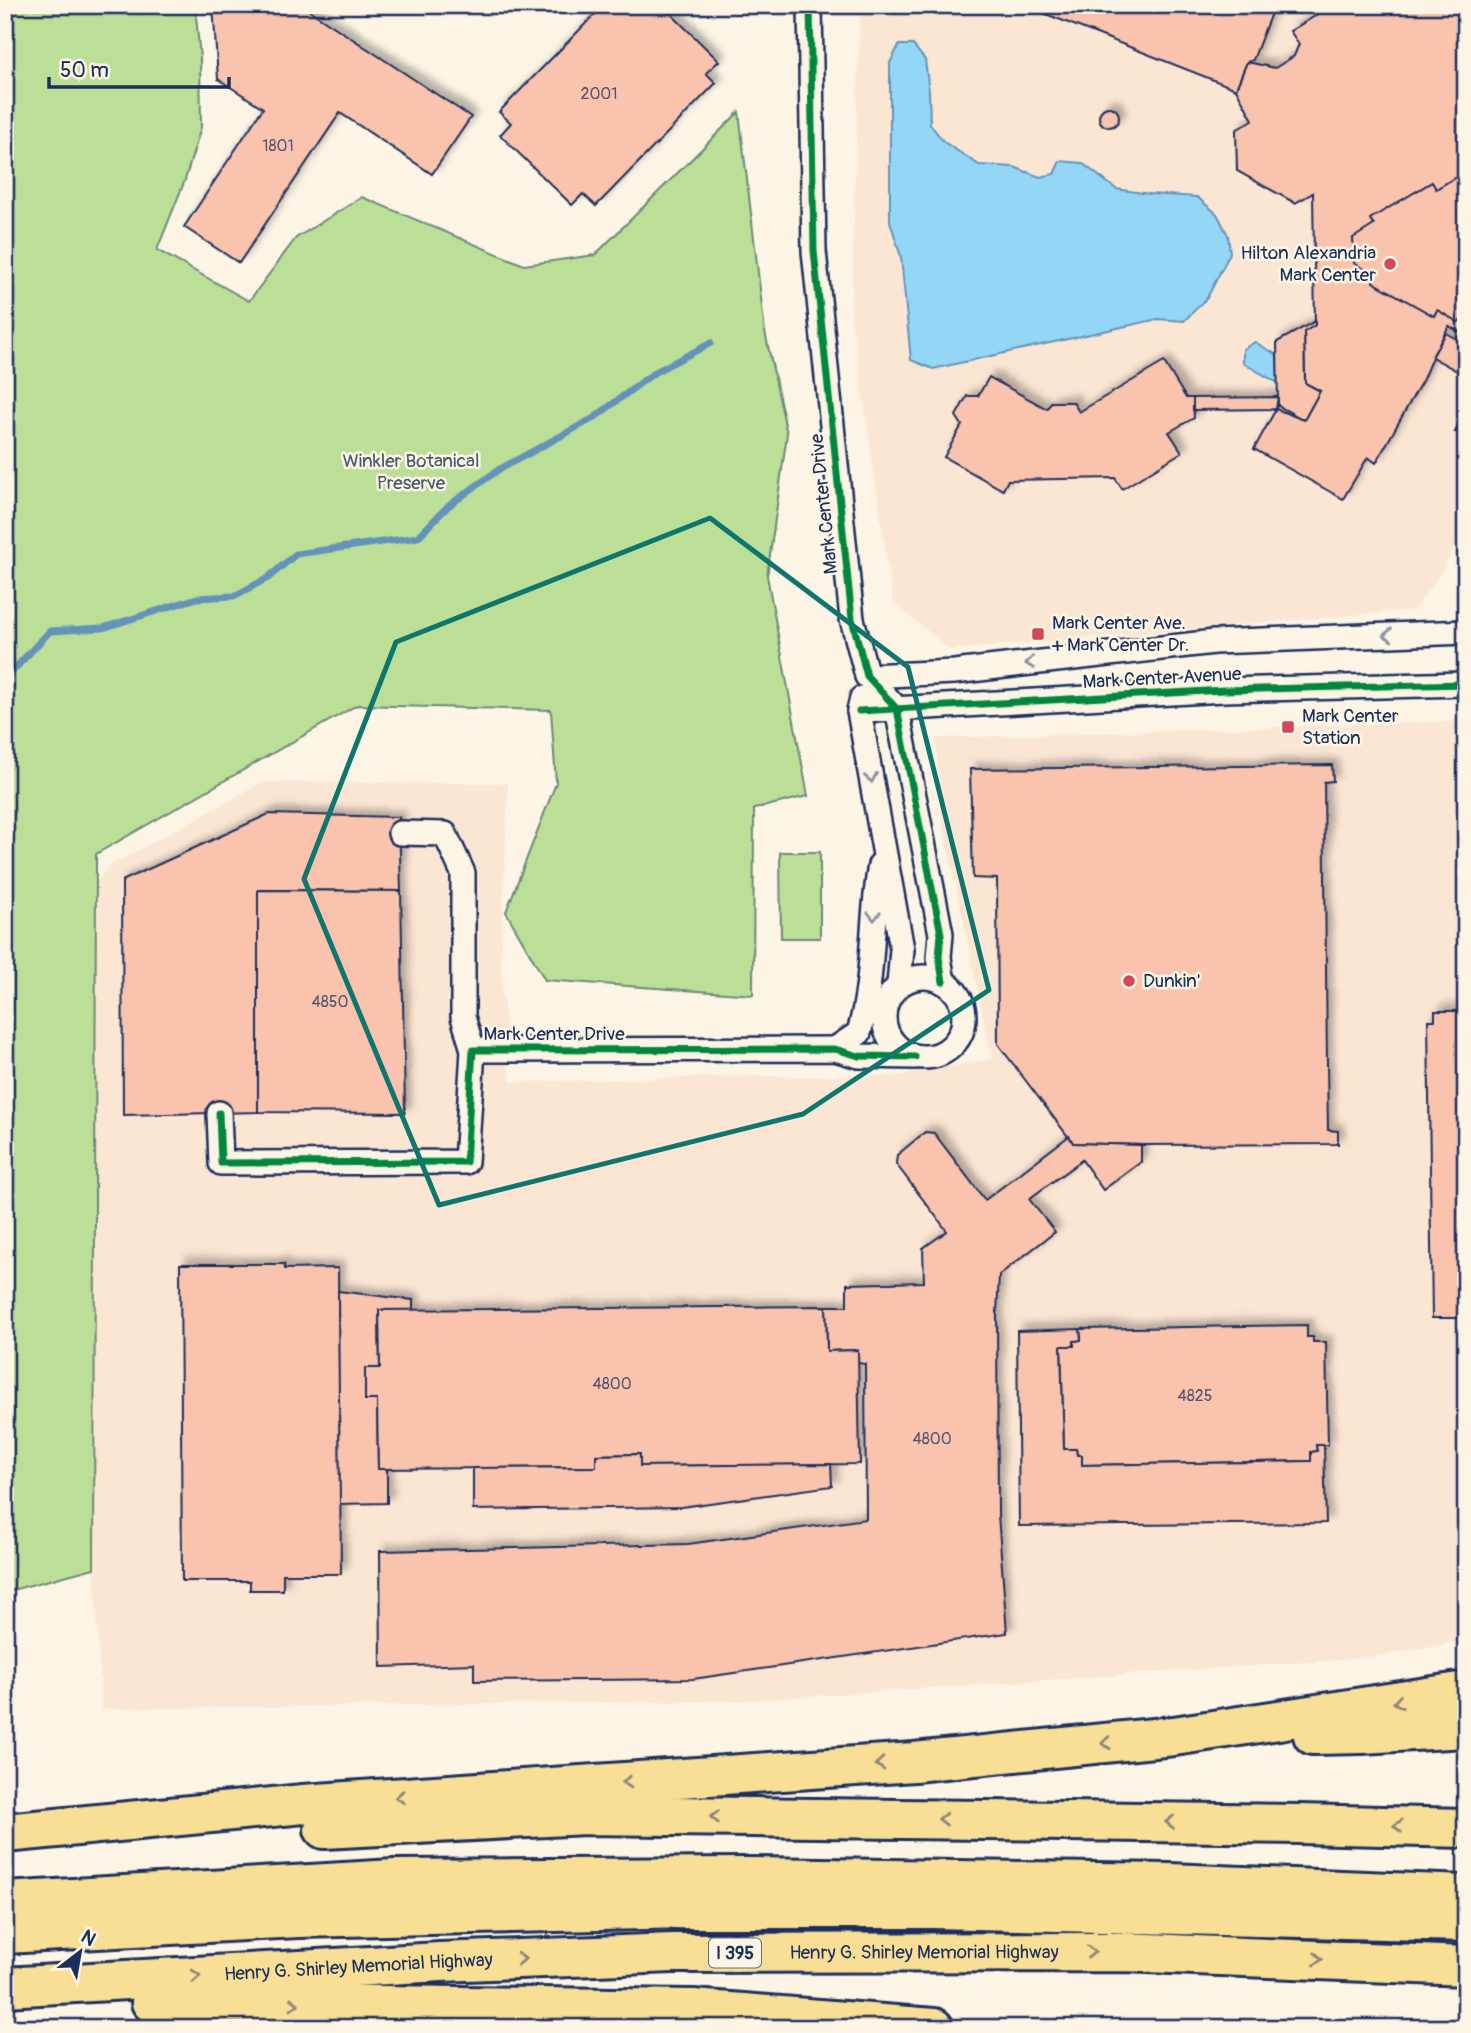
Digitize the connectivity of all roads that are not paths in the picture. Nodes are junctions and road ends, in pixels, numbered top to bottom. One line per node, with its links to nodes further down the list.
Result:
1 (810, 5): 3 (street, Mark Center Drive)
2 (1466, 632): 3 (street, Mark Center Avenue, one-way to 3)
3 (867, 676): 5 (street, Mark Center Drive); 6 (street, Mark Center Drive)
4 (1466, 684): 5 (street, Mark Center Avenue)
5 (897, 709): 6 (street, Mark Center Avenue); 9 (street)
6 (859, 711): 8 (street, Mark Center Drive, one-way to 8)
7 (400, 833): 12 (street, Mark Center Drive)
8 (883, 848): 10 (street, Mark Center Drive); 11 (street, Mark Center Drive, one-way to 11)
9 (943, 982): 10 (street); 13 (street)
10 (900, 985): 13 (street)
11 (835, 1049): 12 (street, Mark Center Drive); 13 (street, Mark Center Drive)
12 (473, 1050): 14 (street, Mark Center Drive)
13 (915, 1057)
14 (219, 1113)
15 (1466, 1691): 17 (highway, one-way to 17)
16 (1466, 1728): 17 (highway)
17 (1174, 1736): 19 (highway, one-way to 19)
18 (1466, 1828): 20 (highway, one-way to 20)
19 (5, 1833)
20 (5, 1846)
21 (1466, 1895): 22 (highway)
22 (5, 1902)
23 (1466, 1922): 24 (highway)
24 (5, 1934)
25 (1466, 1966): 26 (highway, Henry G. Shirley Memorial Highway / I 395, one-way to 25)
26 (5, 1987)
27 (5, 2000): 28 (highway, one-way to 28)
28 (934, 2028)

